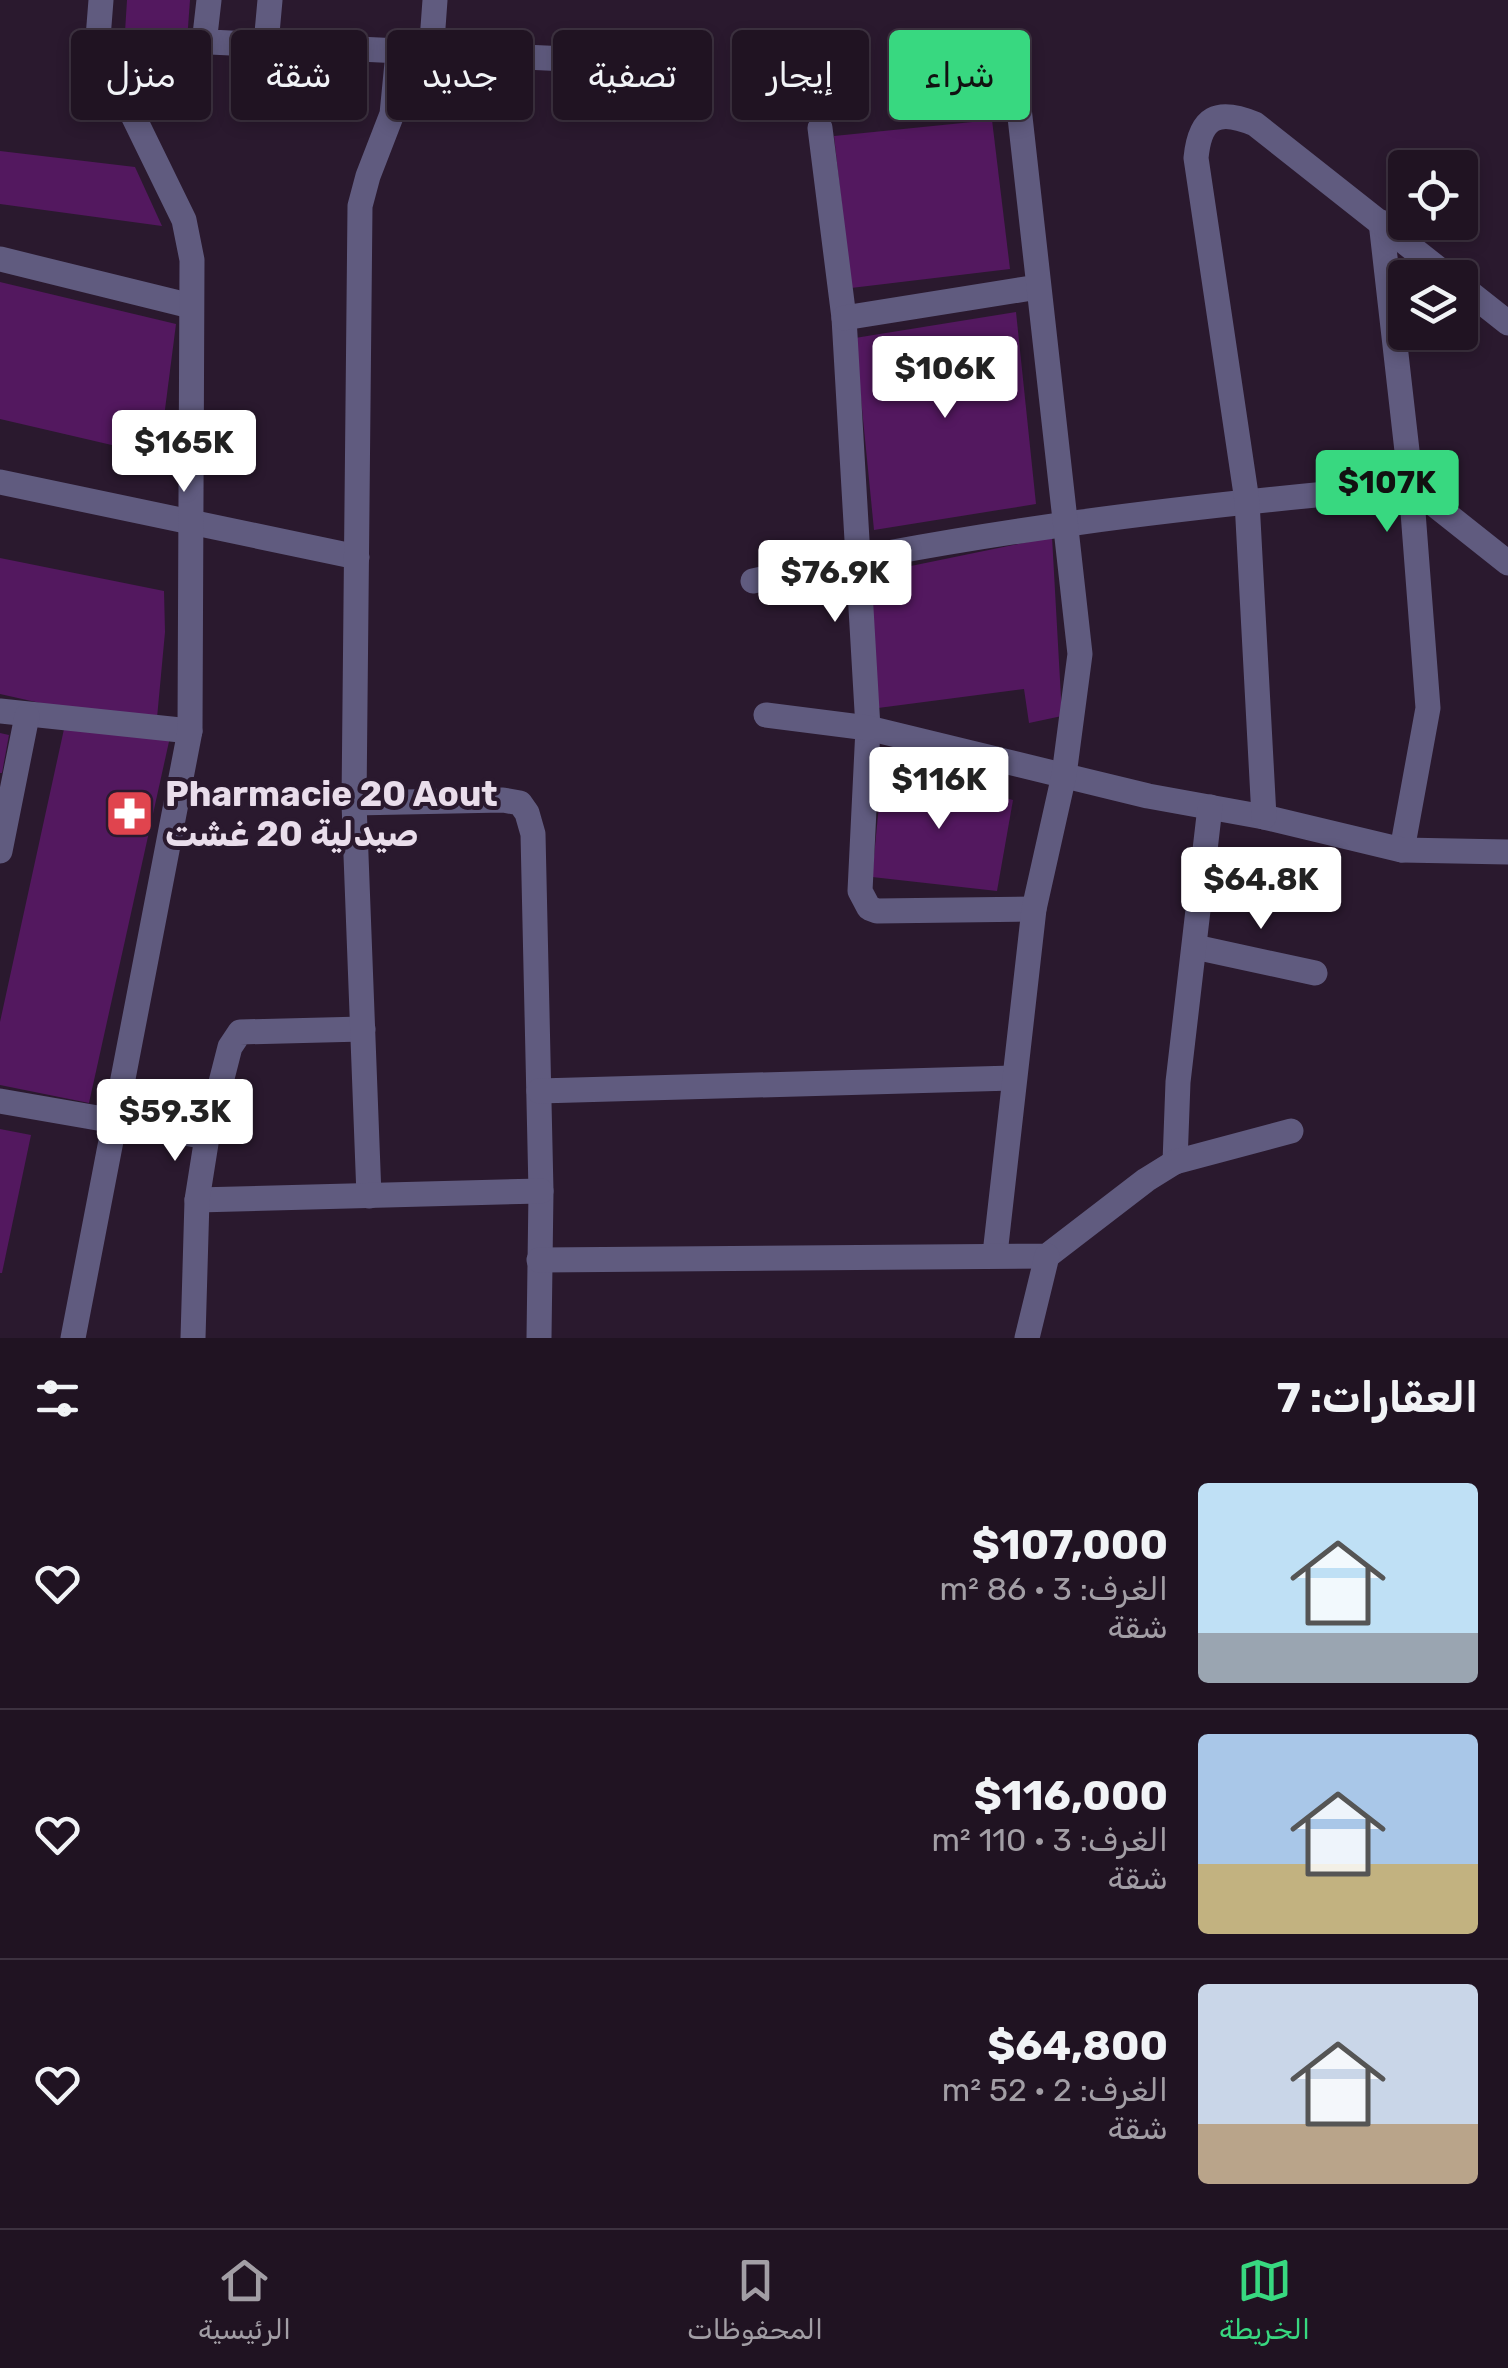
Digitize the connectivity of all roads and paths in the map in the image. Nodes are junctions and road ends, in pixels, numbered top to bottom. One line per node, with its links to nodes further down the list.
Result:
1 (101, 0): 16 (street)
2 (208, 0): 7 (street)
3 (270, 0): 5 (street)
4 (435, 0): 6 (street)
5 (267, 30)
6 (433, 30)
7 (231, 42)
8 (390, 120): 25 (street)
9 (1020, 120): 14 (street)
10 (820, 128): 17 (street)
11 (1382, 222): 13 (street); 20 (street); 21 (street)
12 (0, 259): 16 (street)
13 (1428, 260)
14 (1038, 287): 17 (street); 22 (street)
15 (1478, 300): 18 (street)
16 (191, 306): 23 (street)
17 (844, 318): 24 (street)
18 (1508, 324)
19 (0, 482): 23 (street)
20 (1411, 486): 21 (street); 26 (street); 37 (street)
21 (1246, 501): 22 (street); 36 (street)
22 (1067, 522): 24 (street); 33 (street)
23 (190, 524): 25 (street); 32 (street)
24 (859, 556): 27 (street); 31 (street)
25 (357, 557): 34 (street)
26 (1508, 563)
27 (753, 581)
28 (0, 711): 29 (street)
29 (27, 716): 32 (street); 38 (street)
30 (766, 716): 31 (street)
31 (868, 728): 33 (street); 40 (street)
32 (190, 731): 47 (street)
33 (1064, 775): 35 (street); 40 (street)
34 (354, 804): 43 (street); 45 (street)
35 (1210, 807): 36 (street); 41 (street)
36 (1264, 817): 37 (street)
37 (1402, 850): 39 (street)
38 (0, 851)
39 (1508, 852)
40 (1034, 909): 44 (street)
41 (1195, 947): 42 (street); 50 (street)
42 (1315, 973)
43 (363, 1029): 49 (street); 52 (street)
44 (1014, 1078): 45 (street); 54 (street)
45 (540, 1090): 51 (street)
46 (0, 1102): 47 (street)
47 (113, 1120): 49 (street); 57 (street)
48 (1291, 1131): 50 (street)
49 (207, 1137): 53 (street)
50 (1175, 1162): 55 (street)
51 (541, 1191): 52 (street); 56 (street)
52 (369, 1196): 53 (street)
53 (196, 1200): 58 (street)
54 (995, 1254): 55 (street); 56 (street)
55 (1048, 1256): 60 (street)
56 (539, 1260): 59 (street)
57 (74, 1338)
58 (193, 1338)
59 (539, 1338)
60 (1028, 1338)

